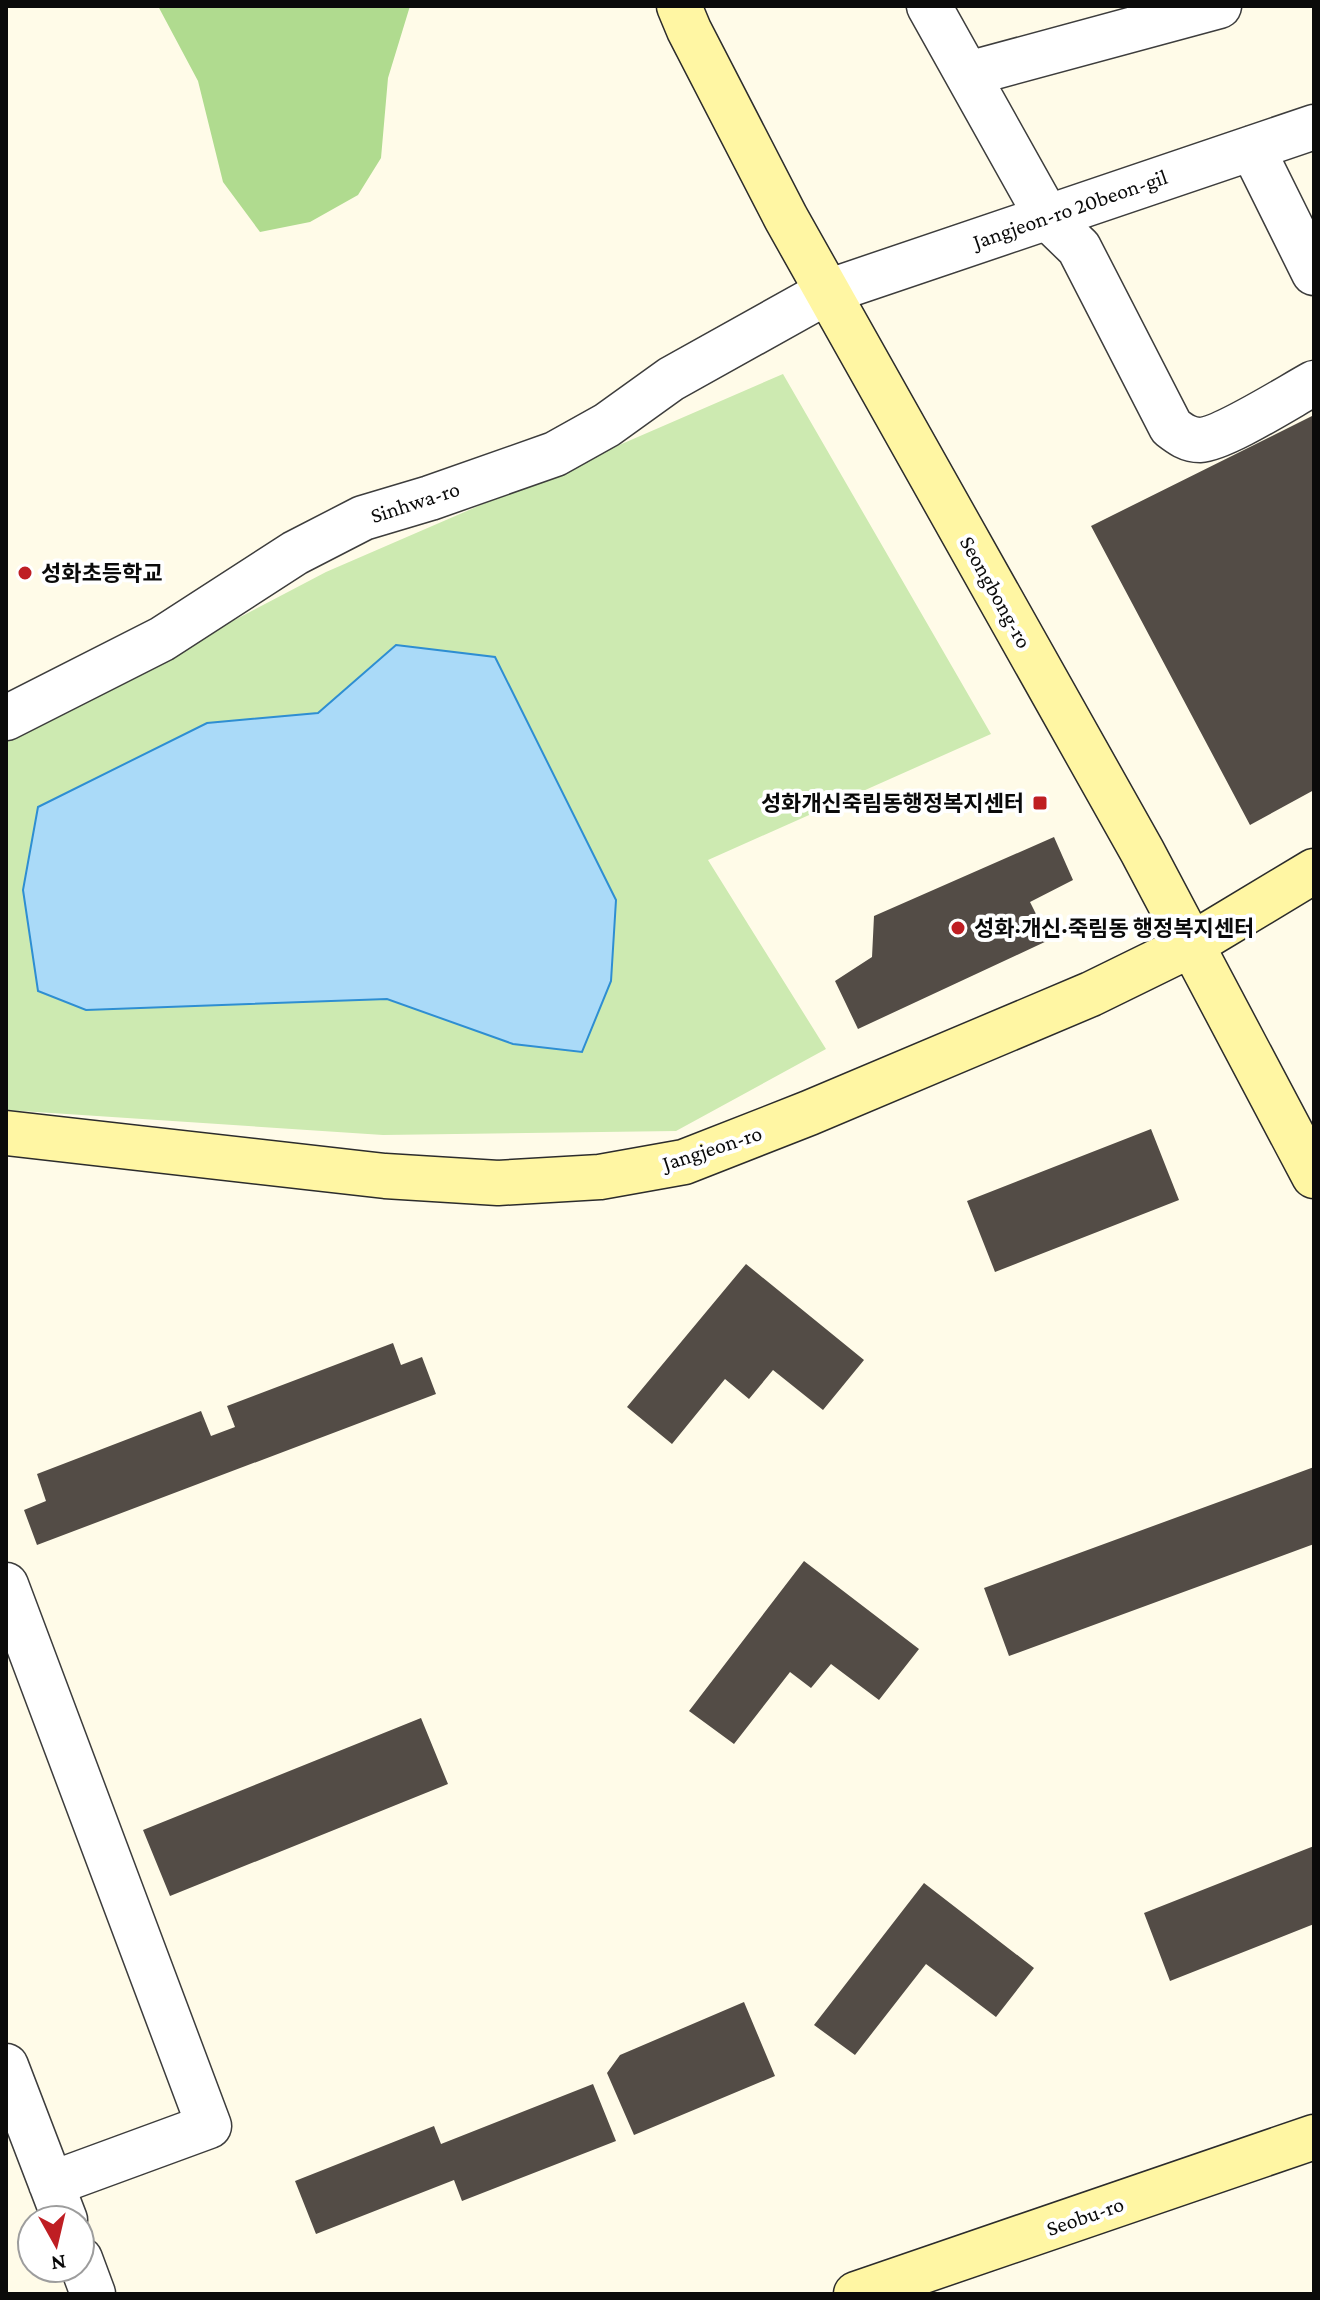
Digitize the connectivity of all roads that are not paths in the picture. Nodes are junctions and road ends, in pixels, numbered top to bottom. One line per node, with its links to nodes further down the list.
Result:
1 (679, 6): 10 (street, Seongbong-ro)
2 (929, 6): 5 (street)
3 (1219, 6): 4 (street)
4 (1101, 22): 5 (street)
5 (968, 74): 8 (street)
6 (1314, 127): 7 (street, Jangjeon-ro 20beon-gil)
7 (1252, 148): 8 (street, Jangjeon-ro 20beon-gil); 9 (street)
8 (1047, 217): 10 (street, Jangjeon-ro 20beon-gil); 11 (street)
9 (1314, 273)
10 (827, 292): 12 (street, Sinhwa-ro); 14 (street, Seongbong-ro)
11 (1314, 383)
12 (6, 718)
13 (1314, 871): 14 (street, Jangjeon-ro)
14 (1191, 945): 15 (street, Jangjeon-ro); 16 (street, Seongbong-ro)
15 (6, 1133)
16 (1314, 1176)
17 (6, 1585): 20 (street)
18 (6, 2066): 20 (street)
19 (1314, 2137): 21 (street, Seobu-ro)
20 (58, 2202)
21 (856, 2294)

